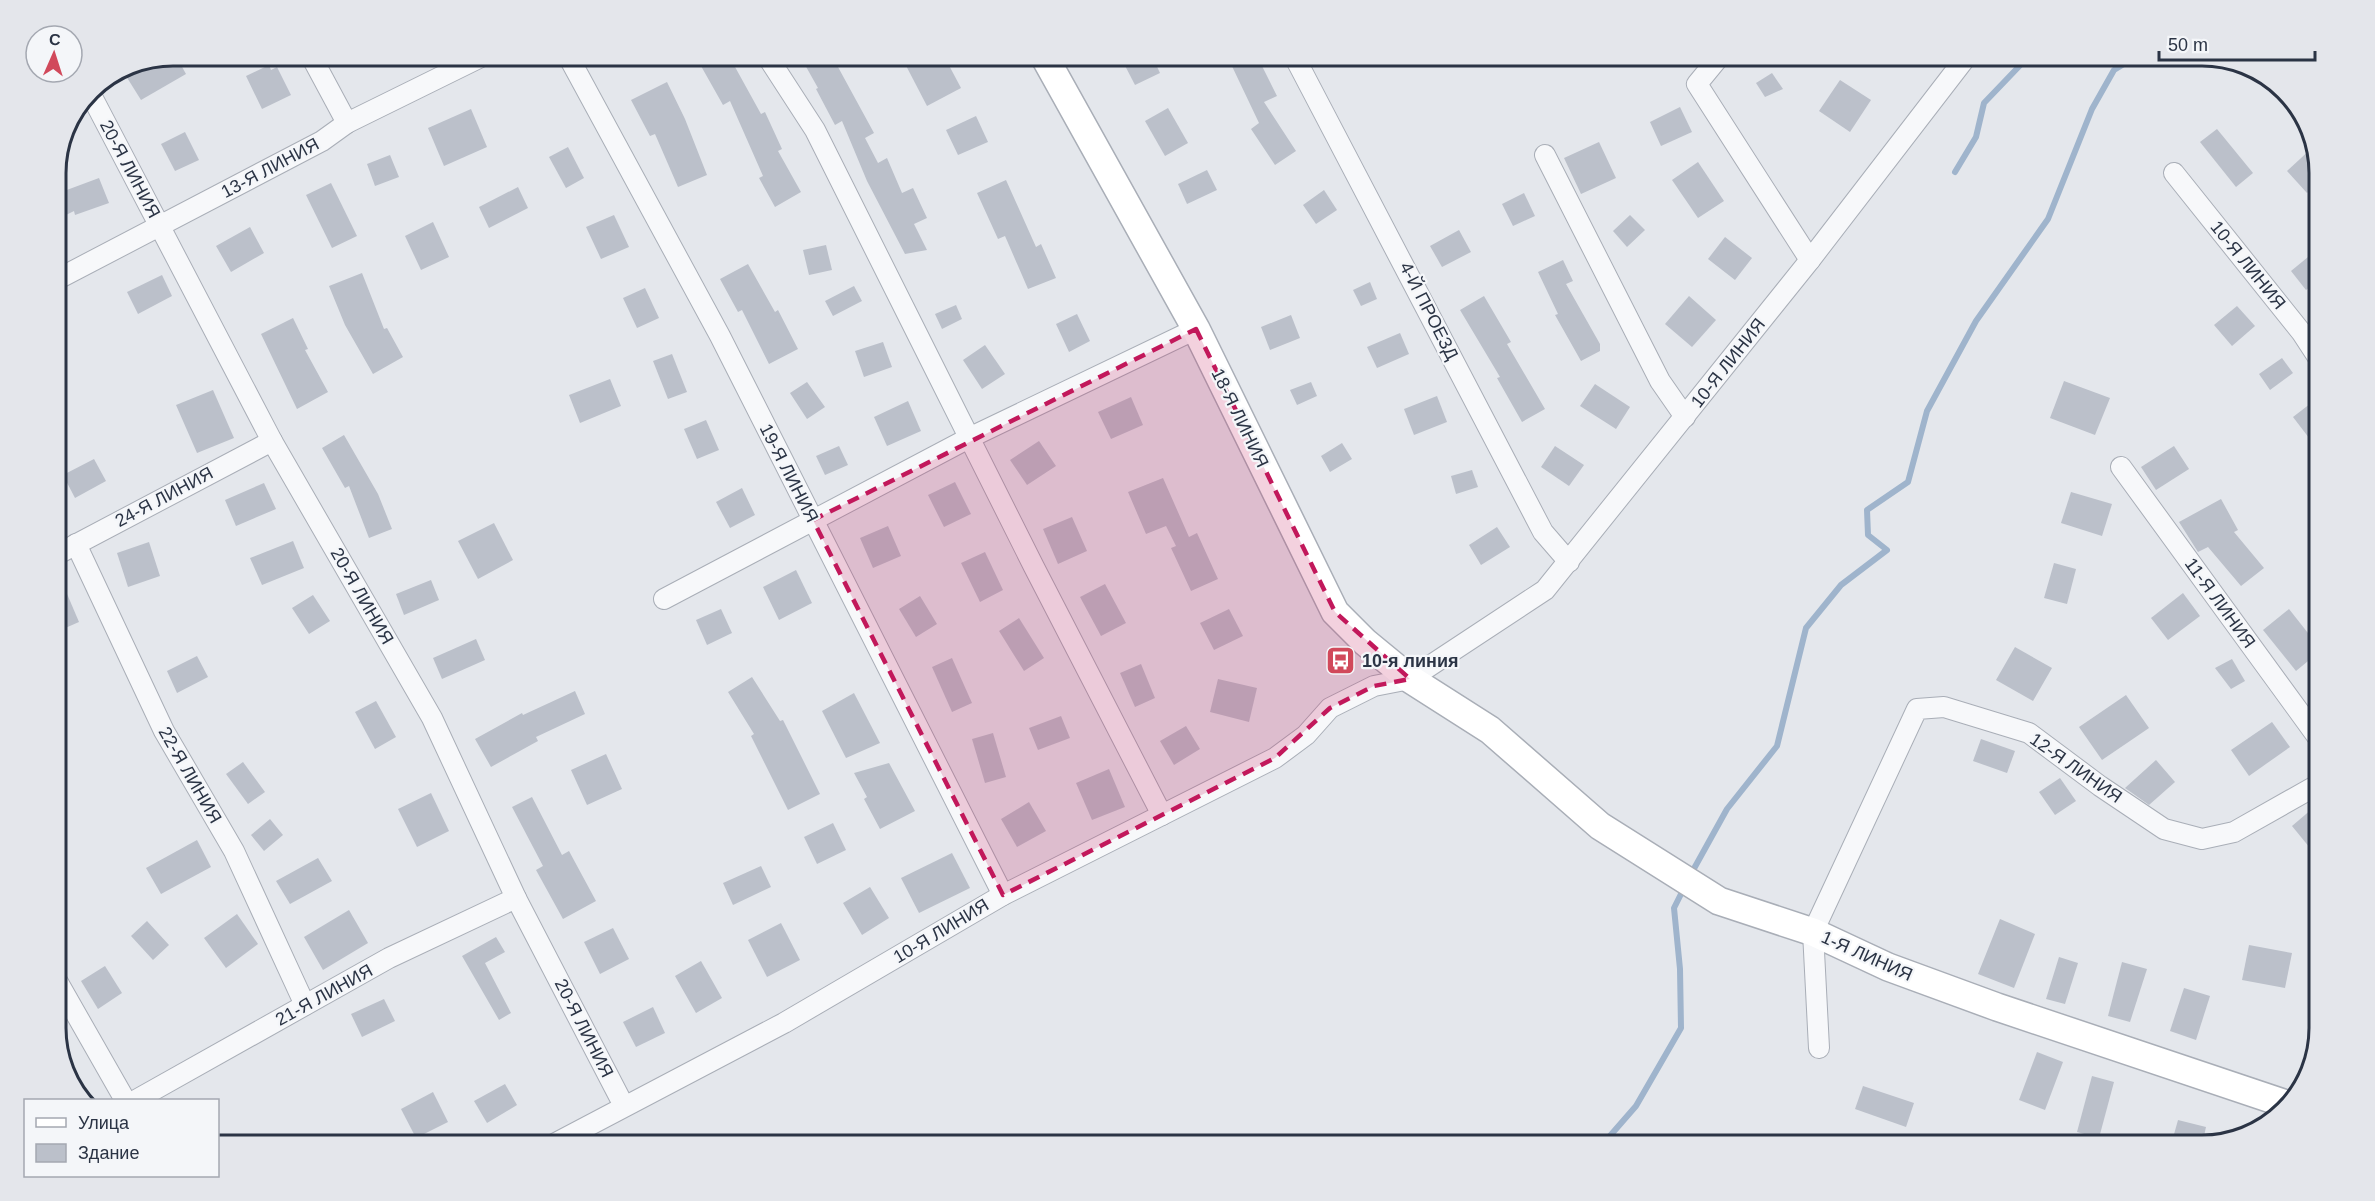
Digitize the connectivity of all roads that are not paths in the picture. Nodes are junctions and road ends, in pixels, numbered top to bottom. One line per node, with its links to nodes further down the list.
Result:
1 (316, 66): 10 (street)
2 (463, 66): 10 (street, 13-Я ЛИНИЯ)
3 (573, 66): 22 (street, 19-Я ЛИНИЯ)
4 (773, 66): 19 (street)
5 (1050, 66): 16 (street, 18-Я ЛИНИЯ)
6 (1299, 66): 25 (street, 4-Й ПРОЕЗД)
7 (1712, 66): 14 (street)
8 (1959, 66): 14 (street, 10-Я ЛИНИЯ)
9 (94, 101): 13 (street, 20-Я ЛИНИЯ)
10 (346, 123): 13 (street, 13-Я ЛИНИЯ)
11 (1545, 155): 18 (street)
12 (2174, 173): 17 (street, 10-Я ЛИНИЯ)
13 (160, 225): 15 (street, 13-Я ЛИНИЯ); 20 (street, 20-Я ЛИНИЯ)
14 (1810, 260): 18 (street, 10-Я ЛИНИЯ)
15 (66, 275)
16 (1196, 329): 19 (street); 27 (street, 18-Я ЛИНИЯ)
17 (2309, 344)
18 (1685, 417): 25 (street, 10-Я ЛИНИЯ)
19 (969, 438): 22 (street); 31 (street)
20 (272, 441): 23 (street, 24-Я ЛИНИЯ); 33 (street, 20-Я ЛИНИЯ)
21 (2121, 467): 28 (street, 11-Я ЛИНИЯ)
22 (813, 520): 26 (street); 32 (street, 19-Я ЛИНИЯ)
23 (76, 544): 24 (street, 24-Я ЛИНИЯ); 36 (street, 22-Я ЛИНИЯ)
24 (66, 550)
25 (1569, 562): 27 (street, 10-Я ЛИНИЯ)
26 (664, 599)
27 (1410, 679): 29 (street, 18-Я ЛИНИЯ); 31 (street, 10-Я ЛИНИЯ)
28 (2309, 725)
29 (1490, 730): 34 (street, 1-Я ЛИНИЯ)
30 (2309, 790): 34 (street, 12-Я ЛИНИЯ)
31 (1162, 816): 32 (street, 10-Я ЛИНИЯ)
32 (1003, 895): 41 (street, 10-Я ЛИНИЯ)
33 (516, 898): 36 (street, 21-Я ЛИНИЯ); 41 (street, 20-Я ЛИНИЯ)
34 (1813, 932): 37 (street); 40 (street, 1-Я ЛИНИЯ)
35 (66, 997): 38 (street)
36 (305, 1005): 39 (street, 21-Я ЛИНИЯ)
37 (1819, 1048)
38 (124, 1099)
39 (140, 1099)
40 (2279, 1102)
41 (624, 1106): 42 (street, 10-Я ЛИНИЯ)
42 (572, 1135)

